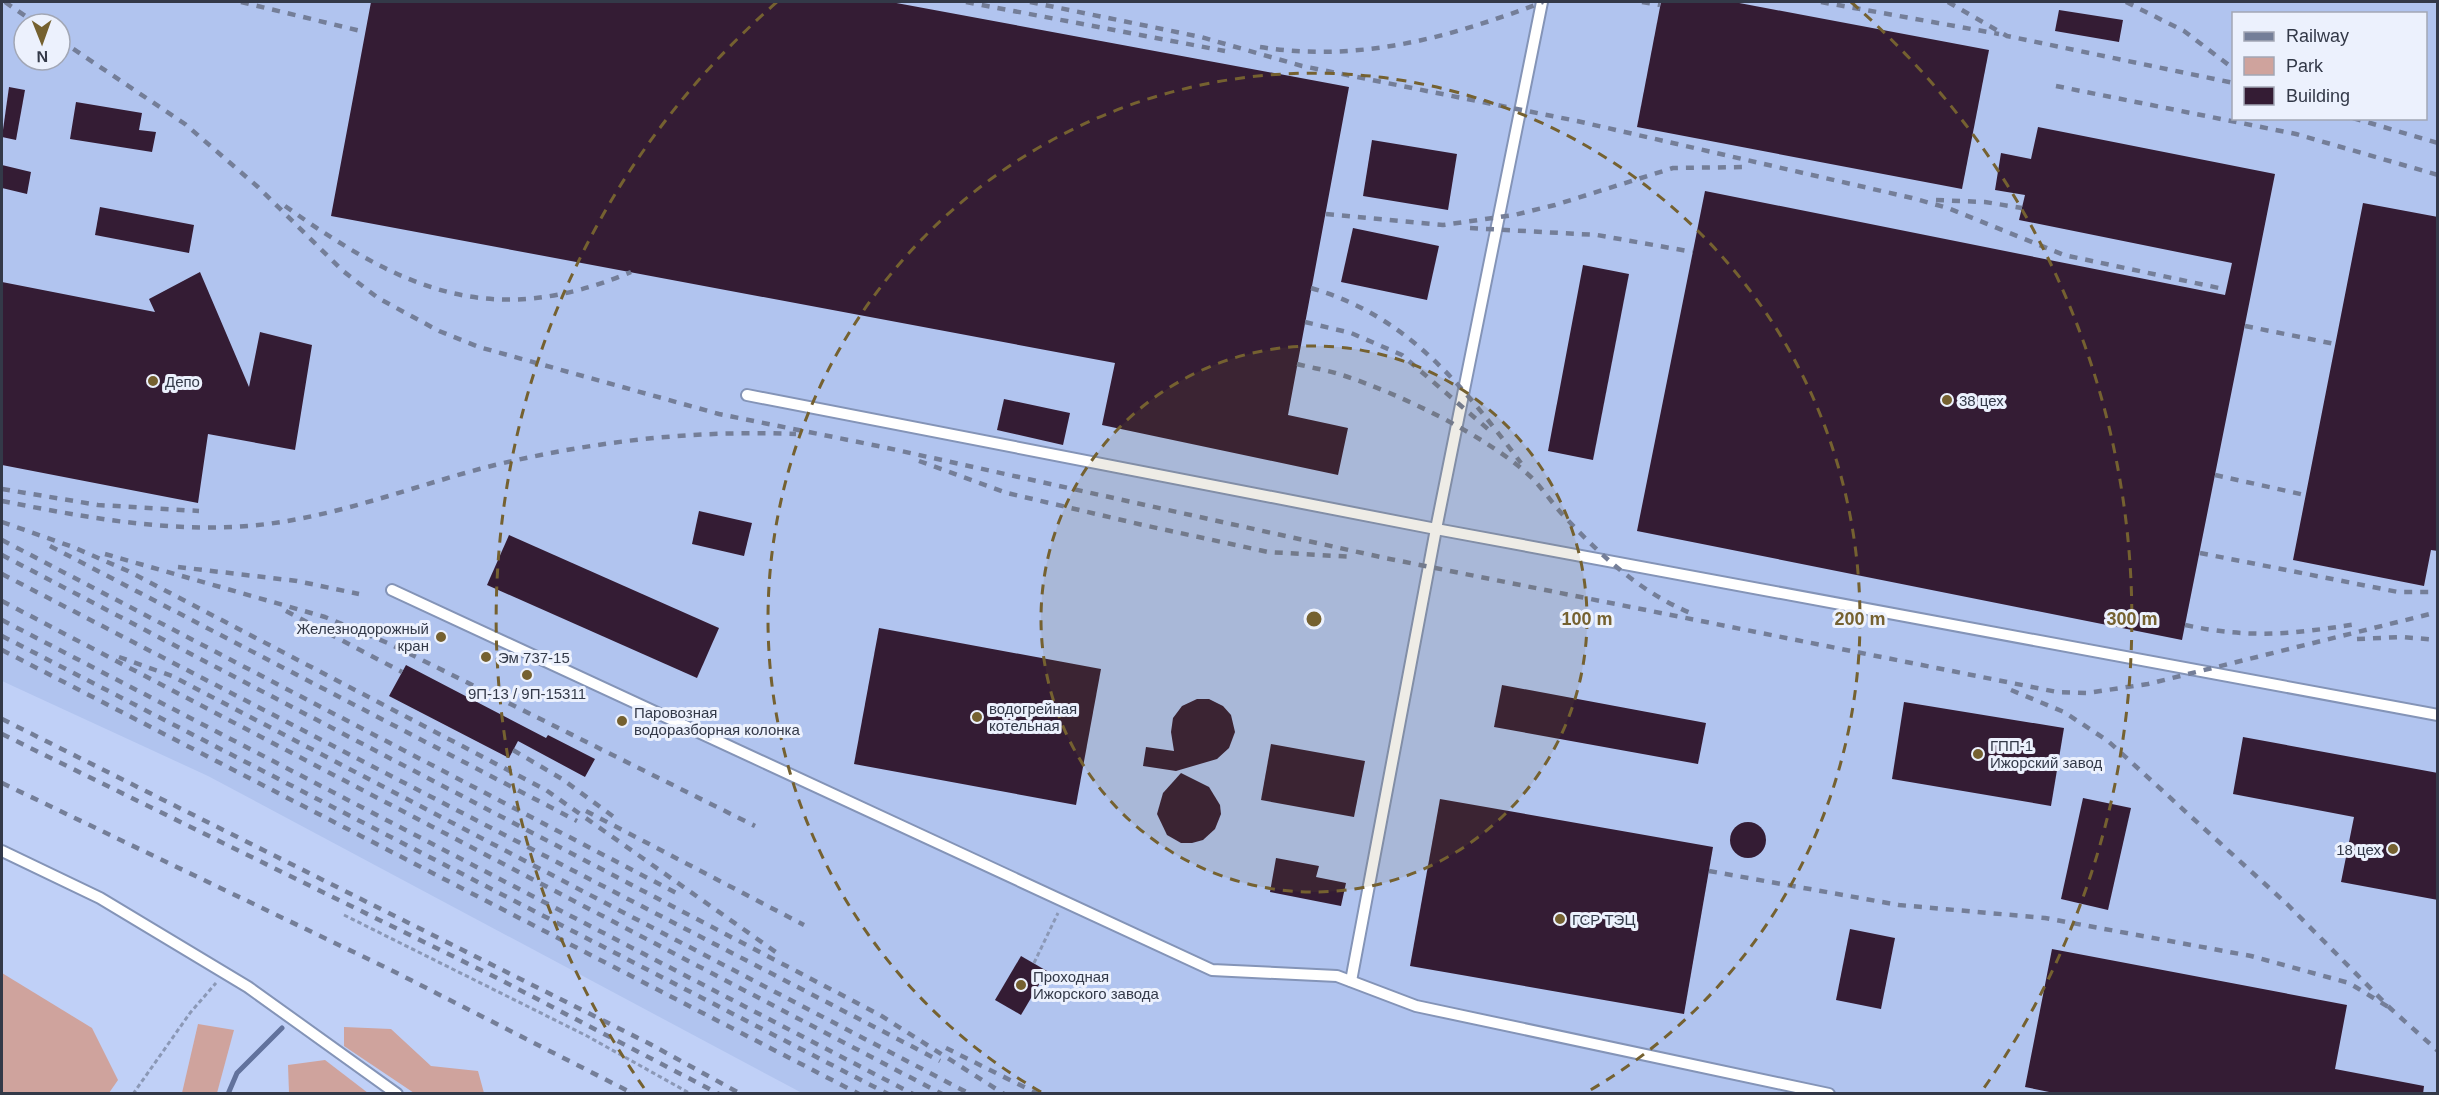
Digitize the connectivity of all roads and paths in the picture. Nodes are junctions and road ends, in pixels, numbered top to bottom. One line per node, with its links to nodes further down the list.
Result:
1 (1542, 2): 3 (lane)
2 (747, 395): 3 (lane)
3 (1436, 529): 5 (lane); 11 (lane)
4 (392, 590): 7 (lane)
5 (2438, 715)
6 (2, 851): 10 (lane)
7 (1064, 901): 9 (path); 11 (lane)
8 (344, 915): 14 (path)
9 (1034, 963)
10 (225, 973): 12 (path); 13 (lane)
11 (1351, 981): 15 (lane)
12 (133, 1094)
13 (397, 1094)
14 (691, 1094)
15 (1828, 1094)

